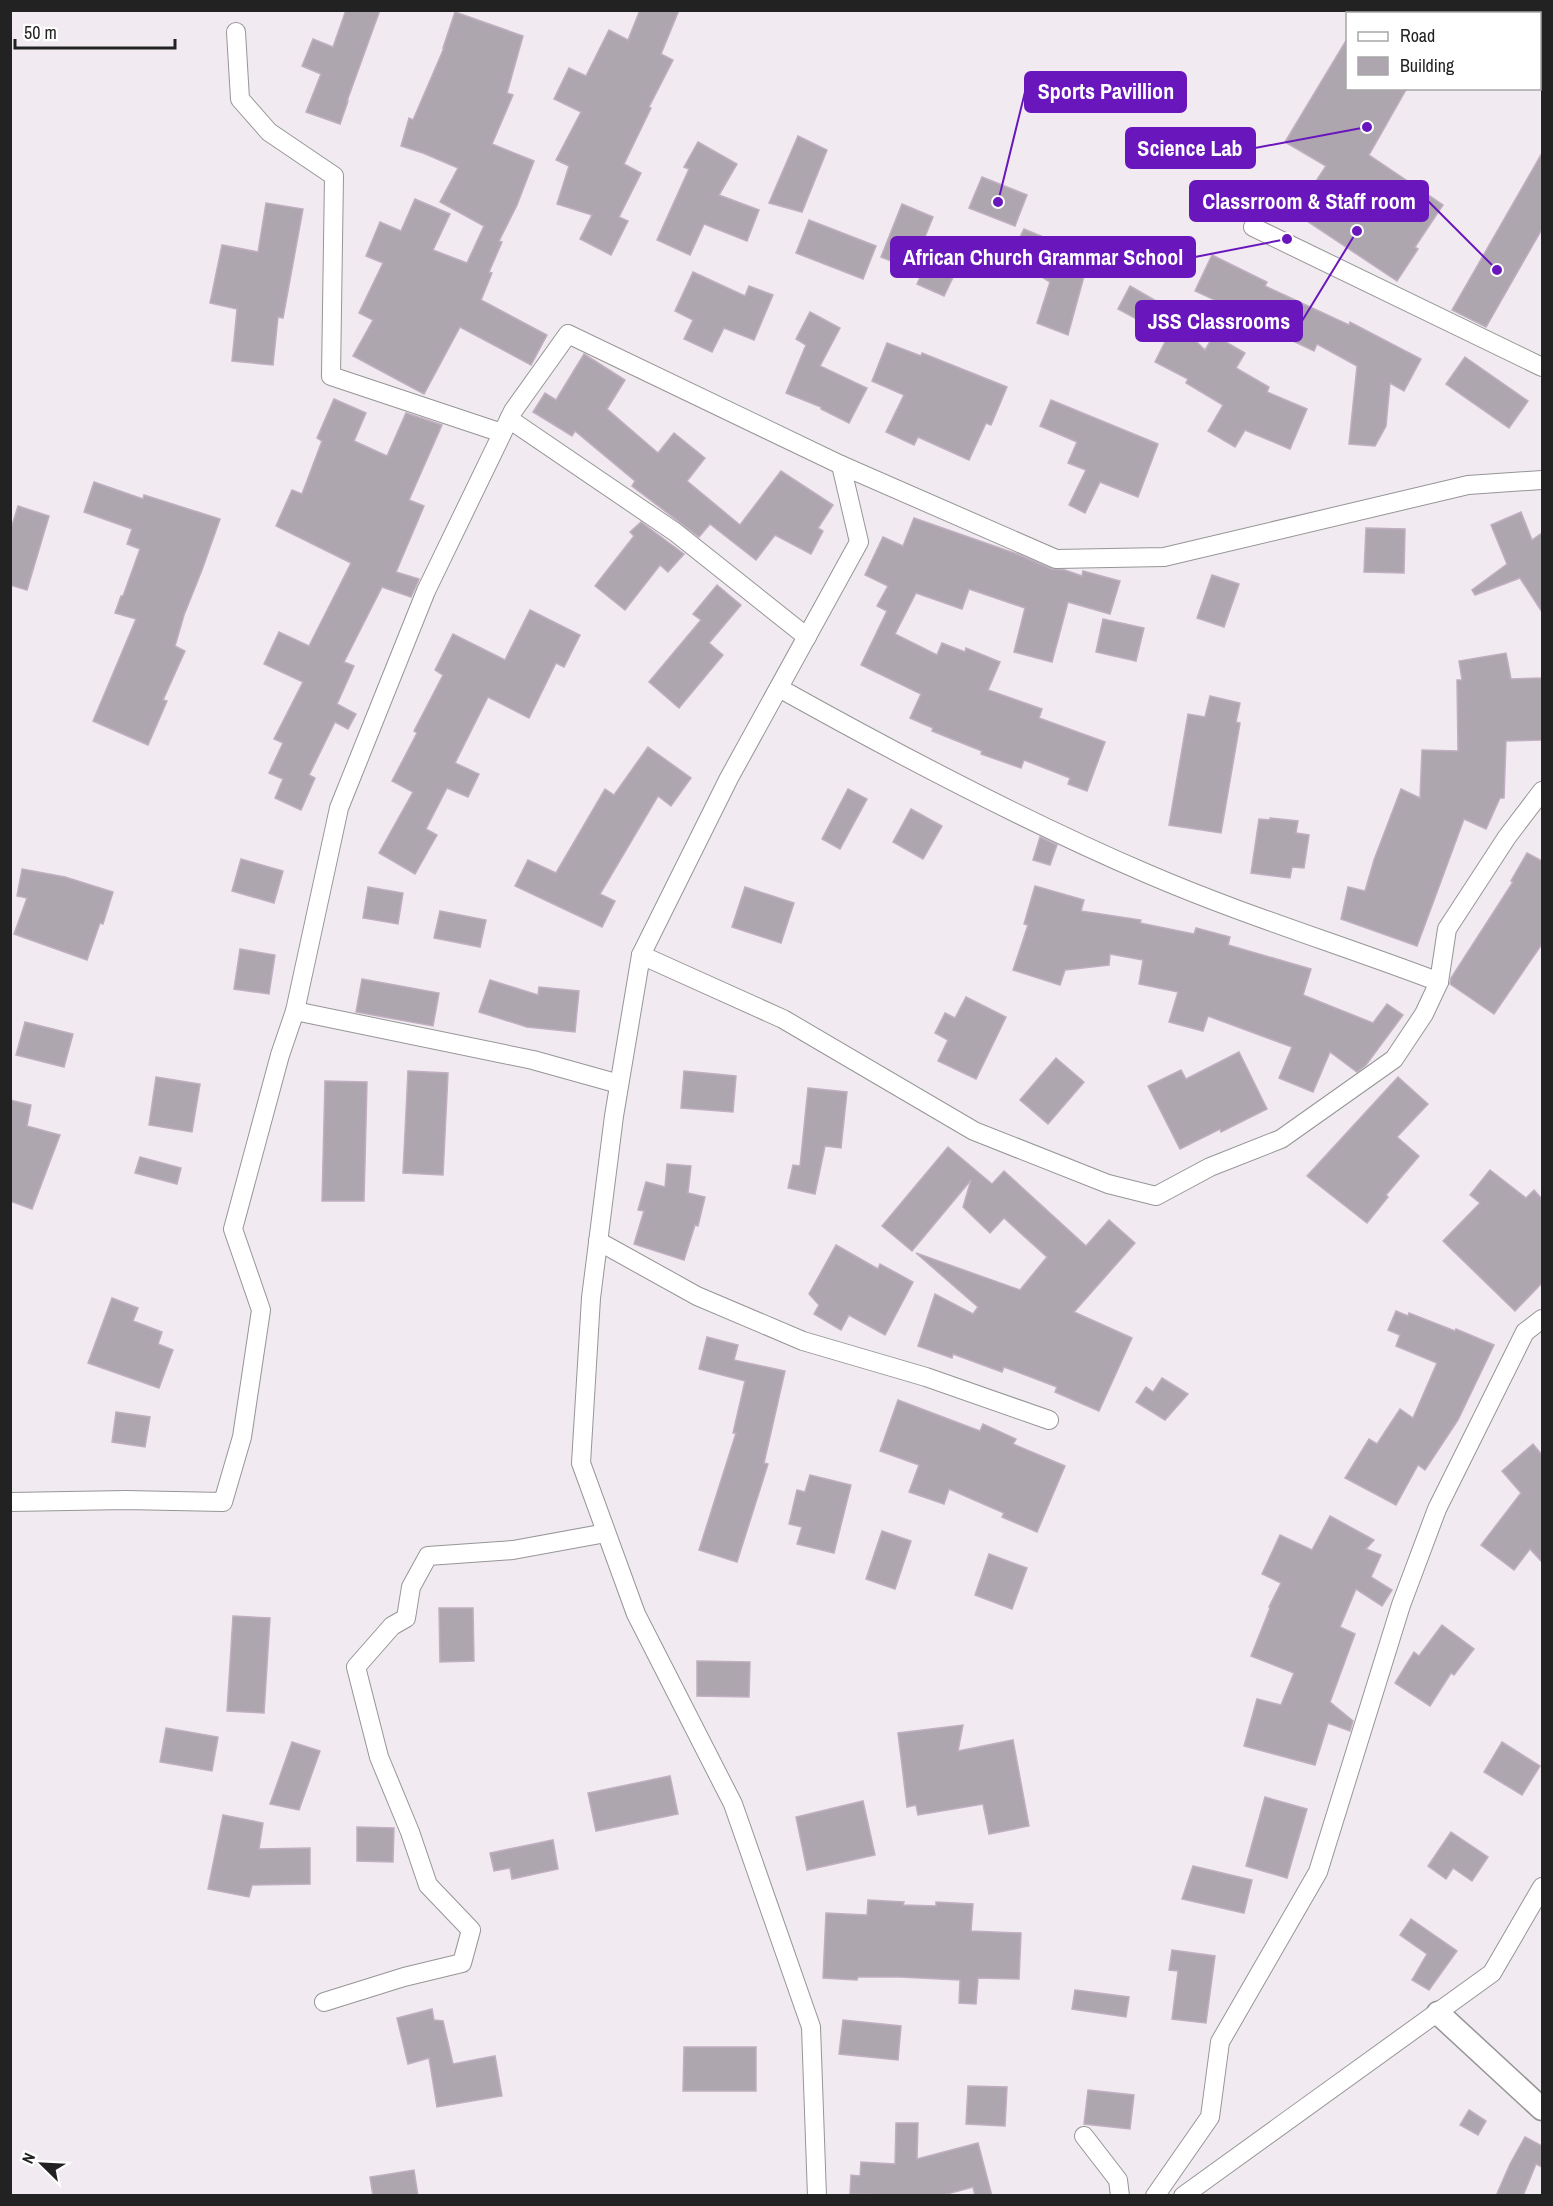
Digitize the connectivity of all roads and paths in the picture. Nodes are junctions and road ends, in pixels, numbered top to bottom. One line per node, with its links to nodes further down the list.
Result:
1 (236, 32): 4 (street)
2 (1253, 227): 3 (street)
3 (1542, 367)
4 (506, 426): 5 (street); 7 (street); 12 (street)
5 (841, 465): 6 (street); 7 (street)
6 (1542, 480)
7 (807, 637): 8 (street)
8 (779, 688): 10 (street); 11 (street)
9 (1542, 791): 11 (street)
10 (641, 955): 11 (street); 13 (street)
11 (1439, 982)
12 (295, 1011): 13 (street); 17 (street)
13 (619, 1084): 14 (street)
14 (598, 1241): 16 (street); 18 (street)
15 (1542, 1318): 26 (street)
16 (1049, 1420)
17 (10, 1502)
18 (606, 1533): 20 (street); 24 (street)
19 (1542, 1887): 21 (street)
20 (324, 2002)
21 (1438, 2013): 22 (street); 27 (street)
22 (1542, 2109)
23 (1084, 2136): 25 (street)
24 (817, 2196)
25 (1120, 2196)
26 (1155, 2196)
27 (1183, 2196)

